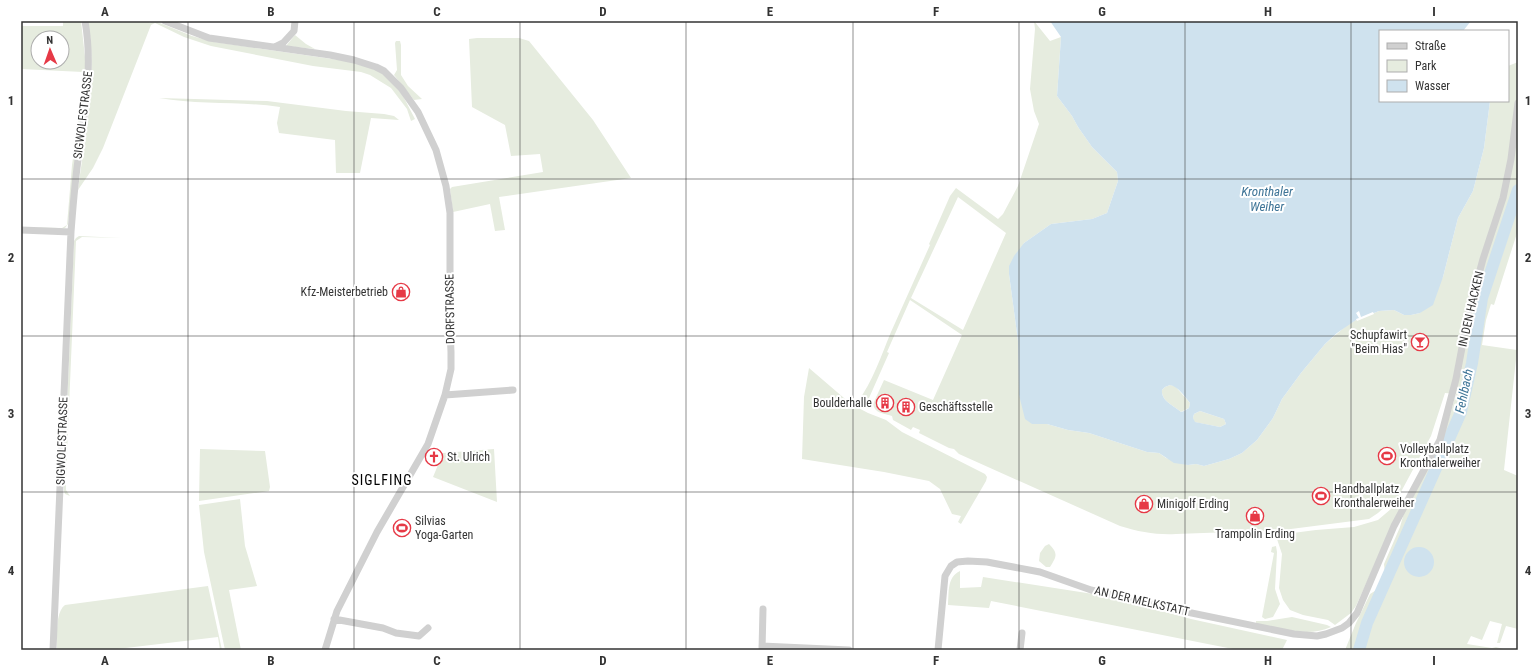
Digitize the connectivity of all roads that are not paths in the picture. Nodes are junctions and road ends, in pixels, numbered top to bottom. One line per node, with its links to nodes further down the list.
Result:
1 (85, 21): 7 (street, SIGWOLFSTRASSE)
2 (165, 21): 4 (street, DORFSTRASSE)
3 (295, 21): 4 (street)
4 (275, 47): 9 (street, DORFSTRASSE)
5 (1518, 103): 13 (street, IN DEN HACKEN)
6 (21, 230): 7 (street)
7 (71, 232): 16 (street, SIGWOLFSTRASSE)
8 (513, 390): 9 (street)
9 (445, 395): 11 (street, DORFSTRASSE)
10 (763, 609): 15 (street)
11 (334, 618): 12 (street); 17 (street, DORFSTRASSE)
12 (428, 628)
13 (1335, 631): 19 (street, AN DER MELKSTATT)
14 (1022, 633): 20 (street)
15 (762, 648): 18 (street)
16 (53, 650)
17 (325, 650)
18 (849, 650)
19 (938, 650)
20 (1020, 650)

